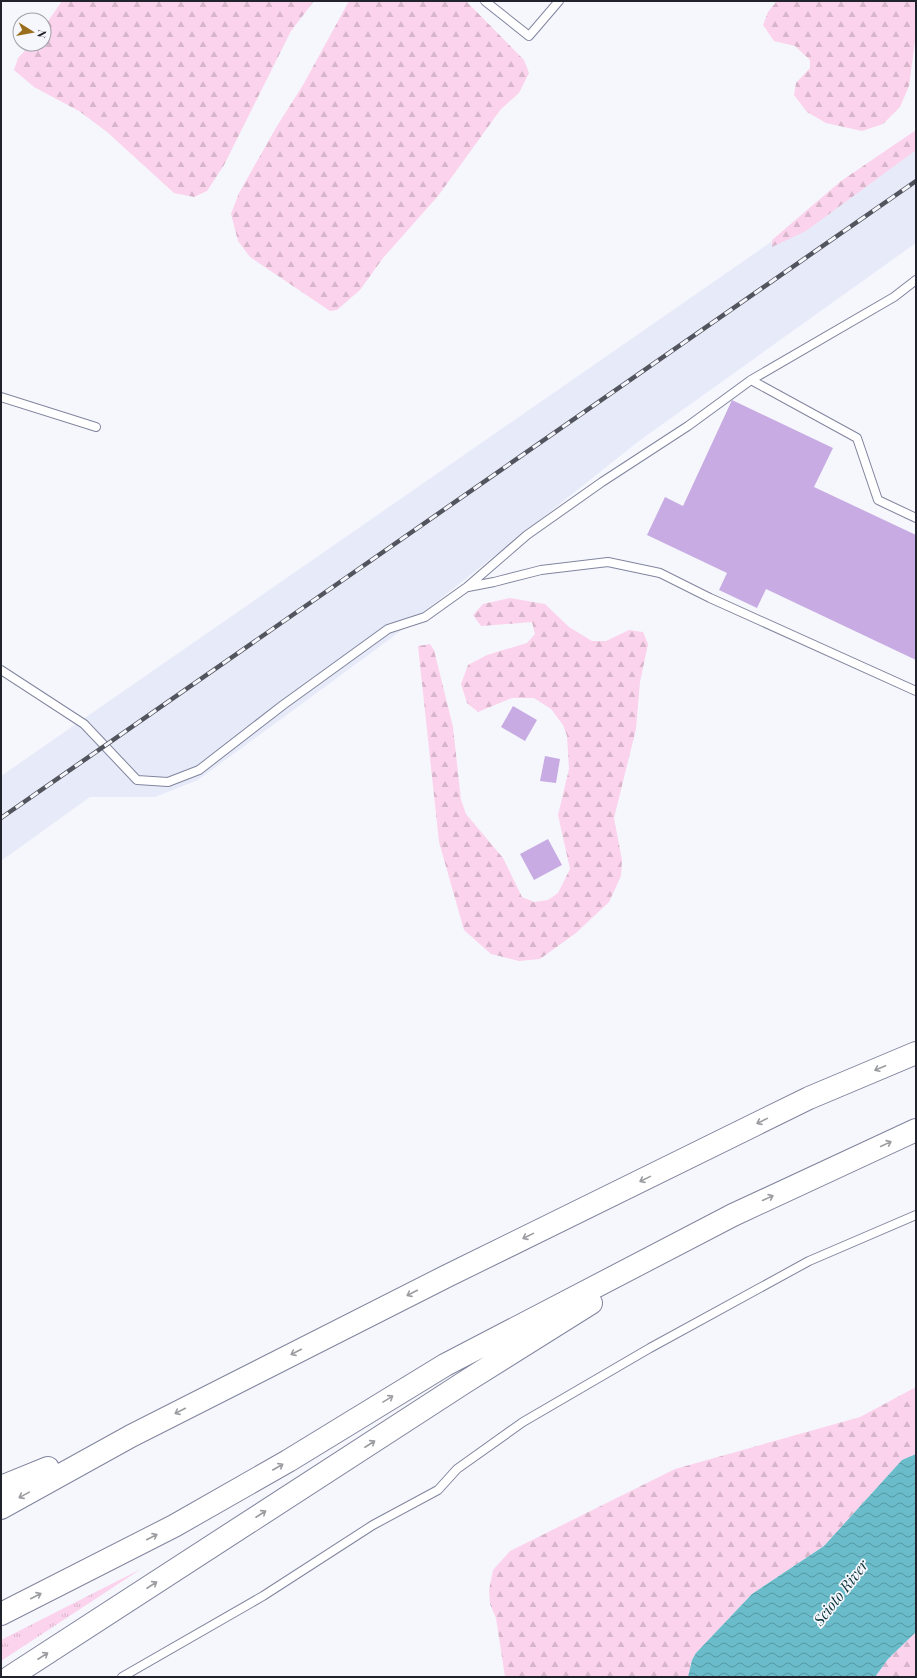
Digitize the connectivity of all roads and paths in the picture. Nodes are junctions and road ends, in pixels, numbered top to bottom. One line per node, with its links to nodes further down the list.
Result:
1 (485, 1): 2 (lane)
2 (559, 1)
3 (916, 280): 4 (lane)
4 (751, 380): 7 (lane); 8 (lane)
5 (1, 397): 6 (lane)
6 (96, 427)
7 (916, 518)
8 (466, 587): 9 (lane); 10 (lane)
9 (1, 670)
10 (916, 691)
11 (916, 1053): 15 (highway, one-way to 15)
12 (916, 1130): 13 (highway, one-way to 12)
13 (733, 1215): 18 (highway, one-way to 13); 19 (highway, one-way to 13)
14 (916, 1215): 20 (lane)
15 (131, 1436): 16 (highway); 17 (highway, one-way to 17)
16 (1, 1487)
17 (1, 1508)
18 (1, 1614)
19 (10, 1677)
20 (122, 1677)

